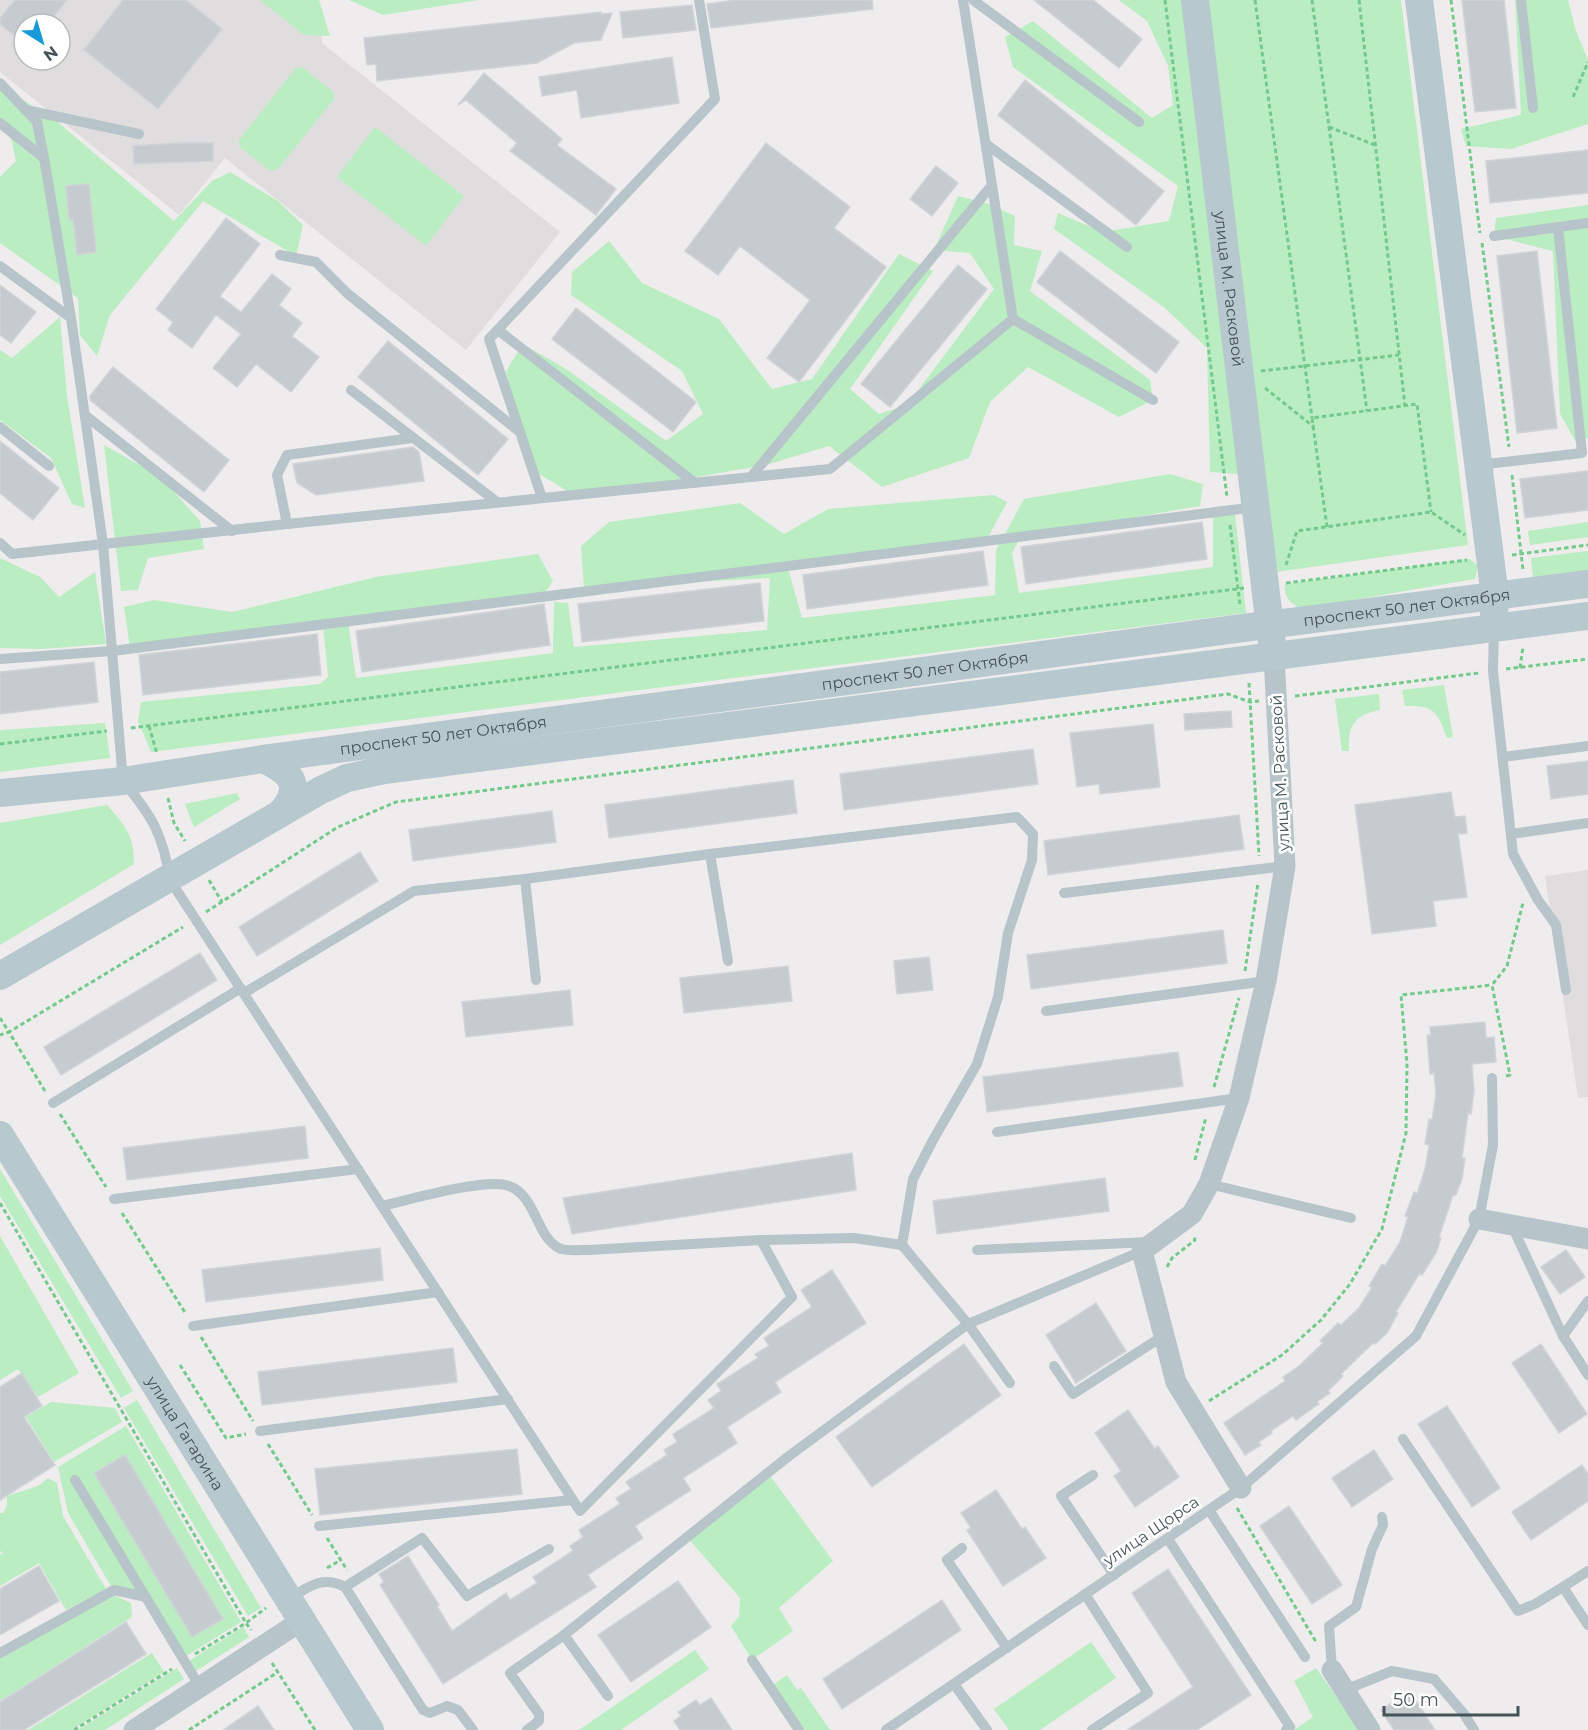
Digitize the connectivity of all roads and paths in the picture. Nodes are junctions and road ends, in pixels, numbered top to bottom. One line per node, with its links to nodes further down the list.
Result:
1 (699, 0): 33 (lane)
2 (963, 0): 21 (lane)
3 (973, 0): 17 (lane)
4 (1165, 0): 55 (path)
5 (1195, 0): 55 (main road, улица М. Расковой)
6 (1255, 0): 36 (path)
7 (1312, 0): 19 (path)
8 (1359, 0): 22 (path)
9 (1419, 0): 50 (main road)
10 (1451, 0): 48 (path)
11 (1521, 0): 15 (lane)
12 (1588, 62): 14 (path)
13 (0, 83): 16 (lane)
14 (1573, 97)
15 (1533, 108)
16 (26, 110): 20 (lane); 23 (lane)
17 (1139, 122)
18 (0, 123): 23 (lane)
19 (1329, 127): 22 (path); 35 (path)
20 (139, 134)
21 (986, 144): 24 (lane); 28 (lane)
22 (1375, 145): 34 (path)
23 (44, 158): 31 (lane)
24 (992, 185): 32 (lane); 51 (lane)
25 (1588, 223): 26 (lane)
26 (1558, 227): 27 (lane); 47 (lane)
27 (1494, 236)
28 (1127, 247)
29 (280, 255): 45 (lane)
30 (0, 267): 31 (lane)
31 (71, 318): 42 (lane)
32 (1013, 319): 39 (lane); 51 (lane)
33 (498, 330): 45 (lane); 52 (lane)
34 (1399, 355): 35 (path); 40 (path)
35 (1360, 359): 36 (path); 41 (path)
36 (1305, 366): 37 (path); 43 (path)
37 (1254, 372)
38 (351, 390): 46 (lane)
39 (1153, 400)
40 (1405, 406): 41 (path); 56 (path)
41 (1367, 411): 43 (path)
42 (86, 416): 59 (lane); 62 (lane)
43 (1312, 418): 58 (path)
44 (0, 427): 49 (lane)
45 (520, 433): 53 (lane)
46 (412, 438): 54 (lane); 57 (lane)
47 (1585, 452): 48 (lane)
48 (1511, 462): 50 (lane); 64 (path)
49 (49, 465)
50 (1478, 465): 65 (main road)
51 (752, 477): 52 (lane)
52 (695, 483): 53 (lane)
53 (542, 498): 54 (lane)
54 (497, 502): 57 (lane)
55 (1242, 509): 67 (main road, улица М. Расковой); 67 (path); 74 (lane)
56 (1431, 512): 58 (path); 60 (path)
57 (287, 524): 59 (lane)
58 (1327, 527): 67 (path)
59 (232, 531): 62 (lane)
60 (1466, 536)
61 (0, 543): 62 (lane)
62 (103, 544): 74 (lane)
63 (1588, 545): 64 (path)
64 (1521, 554): 65 (path); 68 (path)
65 (1490, 558): 67 (path); 69 (main road)
66 (1588, 584): 68 (main road, проспект 50 лет Октября)
67 (1261, 586): 72 (main road, улица М. Расковой); 72 (path); 82 (path)
68 (1526, 592): 69 (main road, проспект 50 лет Октября)
69 (1495, 596): 72 (main road, проспект 50 лет Октября); 73 (main road)
70 (1588, 616): 71 (main road, проспект 50 лет Октября)
71 (1526, 624): 73 (main road, проспект 50 лет Октября); 78 (path)
72 (1257, 626): 75 (main road, улица М. Расковой); 87 (main road, проспект 50 лет Октября)
73 (1494, 628): 75 (main road, проспект 50 лет Октября); 79 (lane)
74 (112, 651): 76 (lane); 83 (lane)
75 (1260, 658): 80 (street, улица М. Расковой); 81 (path); 91 (main road, проспект 50 лет Октября)
76 (0, 659)
77 (1588, 659): 78 (path)
78 (1520, 668): 79 (path)
79 (1493, 671): 80 (path); 86 (lane)
80 (1276, 699): 81 (path); 96 (street, улица М. Расковой)
81 (1250, 702): 97 (path); 101 (path)
82 (149, 726): 83 (path); 88 (path)
83 (119, 729): 84 (path); 89 (lane)
84 (0, 744)
85 (1588, 746): 86 (lane)
86 (1503, 757): 93 (lane)
87 (263, 759): 88 (main road, проспект 50 лет Октября); 91 (main road)
88 (162, 775): 89 (main road, проспект 50 лет Октября); 95 (path)
89 (123, 781): 90 (main road, проспект 50 лет Октября); 99 (lane)
90 (0, 793)
91 (282, 812): 95 (main road, проспект 50 лет Октября)
92 (1588, 823): 93 (lane)
93 (1511, 834): 109 (lane)
94 (710, 854): 98 (lane); 103 (lane); 133 (lane)
95 (198, 862): 99 (main road, проспект 50 лет Октября); 101 (path)
96 (1285, 866): 97 (lane); 106 (street, улица М. Расковой)
97 (1260, 869): 100 (lane); 107 (path)
98 (525, 879): 105 (lane); 110 (lane)
99 (170, 880): 102 (lane); 104 (main road, проспект 50 лет Октября)
100 (1064, 893)
101 (222, 902): 102 (path)
102 (196, 919): 110 (lane); 113 (path)
103 (728, 961)
104 (0, 976)
105 (537, 980)
106 (1266, 981): 107 (lane); 116 (street, улица М. Расковой)
107 (1243, 985): 111 (lane); 117 (path)
108 (1492, 985): 148 (path)
109 (1566, 990)
110 (242, 991): 118 (lane); 121 (lane)
111 (1046, 1011)
112 (0, 1018): 113 (path)
113 (9, 1032): 114 (path); 118 (path)
114 (0, 1035)
115 (1492, 1078): 129 (lane)
116 (1239, 1098): 117 (lane); 123 (street, улица М. Расковой)
117 (1210, 1102): 119 (lane); 122 (path)
118 (53, 1103): 124 (path)
119 (997, 1132)
120 (0, 1135): 167 (main road, улица Гагарина)
121 (358, 1169): 124 (lane); 126 (lane)
122 (1193, 1170)
123 (1209, 1184): 127 (street, улица М. Расковой); 128 (lane)
124 (114, 1199): 140 (path)
125 (0, 1203): 168 (path)
126 (382, 1206): 132 (lane); 137 (lane)
127 (1188, 1217): 134 (street, улица М. Расковой); 136 (path)
128 (1352, 1218)
129 (1479, 1219): 130 (street); 153 (lane, улица Щорса)
130 (1512, 1226): 131 (street); 142 (lane)
131 (1588, 1239)
132 (761, 1240): 133 (lane); 154 (lane)
133 (902, 1245): 139 (lane)
134 (1148, 1246): 135 (lane); 139 (lane); 141 (street)
135 (977, 1250)
136 (1164, 1271)
137 (438, 1292): 140 (lane); 147 (lane)
138 (1588, 1301): 142 (lane)
139 (968, 1324): 146 (lane); 170 (lane)
140 (193, 1326): 149 (path)
141 (1163, 1336): 144 (lane); 153 (street)
142 (1563, 1336): 145 (lane)
143 (180, 1365): 149 (path)
144 (1054, 1365)
145 (1588, 1375)
146 (1010, 1383)
147 (508, 1399): 149 (lane); 154 (lane)
148 (1201, 1406)
149 (260, 1431): 157 (path)
150 (1403, 1439): 164 (lane)
151 (1093, 1475): 162 (lane)
152 (75, 1480): 166 (lane)
153 (1235, 1492): 155 (lane, улица Щорса); 177 (path)
154 (572, 1500): 157 (lane)
155 (1209, 1510): 158 (lane, улица Щорса); 174 (lane)
156 (1382, 1517): 177 (lane)
157 (319, 1526): 163 (path)
158 (1168, 1539): 162 (lane, улица Щорса); 194 (lane)
159 (962, 1548): 172 (lane)
160 (549, 1549): 163 (lane)
161 (1588, 1571): 164 (lane)
162 (1114, 1575): 165 (lane, улица Щорса)
163 (349, 1585): 167 (lane); 188 (lane)
164 (1563, 1587): 169 (lane)
165 (1085, 1594): 172 (lane, улица Щорса); 193 (lane)
166 (146, 1597): 173 (lane); 176 (lane)
167 (291, 1605): 168 (path); 171 (street); 187 (main road, улица Гагарина)
168 (246, 1623): 171 (path); 176 (path)
169 (1588, 1625)
170 (564, 1635): 182 (lane); 189 (lane)
171 (261, 1647): 178 (path); 180 (street)
172 (1007, 1648): 179 (lane, улица Щорса)
173 (0, 1653)
174 (1305, 1657)
175 (752, 1660): 190 (lane)
176 (184, 1661): 180 (lane); 183 (path)
177 (1332, 1670): 181 (street)
178 (278, 1672): 185 (path); 186 (path)
179 (954, 1684): 191 (lane, улица Щорса); 192 (lane)
180 (200, 1687): 184 (street)
181 (1345, 1690): 195 (street); 196 (lane)
182 (608, 1696)
183 (75, 1730)
184 (134, 1730)
185 (189, 1730)
186 (315, 1730)
187 (370, 1730)
188 (473, 1730)
189 (527, 1730)
190 (799, 1730)
191 (886, 1730)
192 (987, 1730)
193 (1092, 1730)
194 (1286, 1730)
195 (1370, 1730)
196 (1473, 1730)

